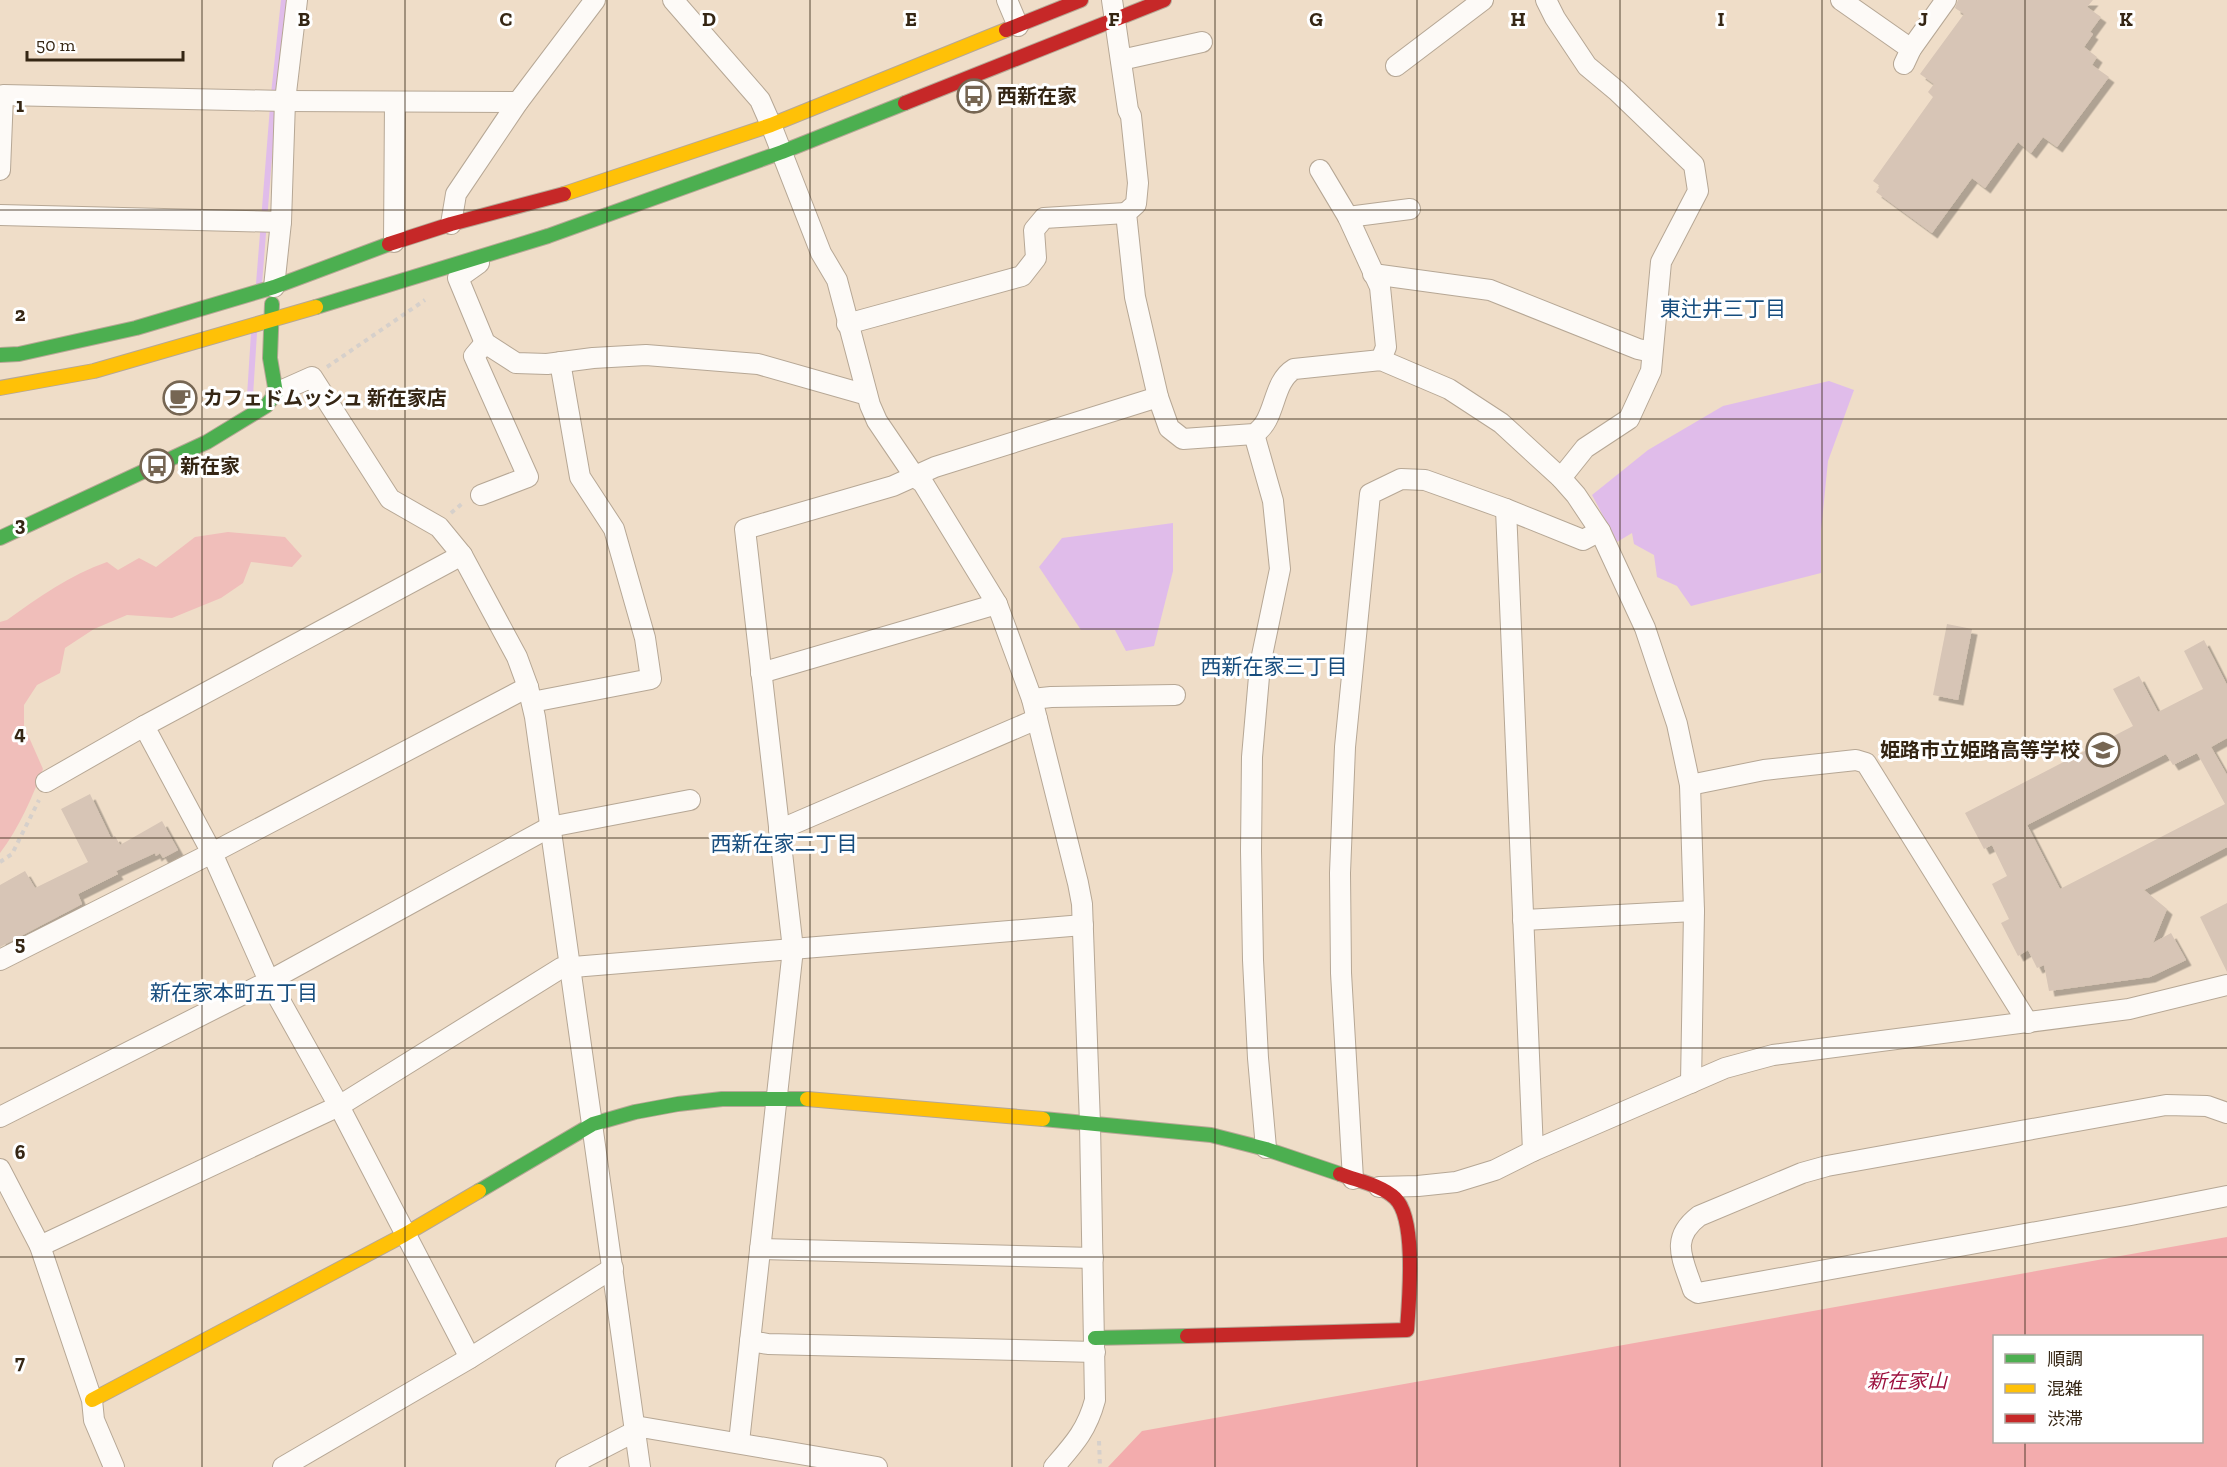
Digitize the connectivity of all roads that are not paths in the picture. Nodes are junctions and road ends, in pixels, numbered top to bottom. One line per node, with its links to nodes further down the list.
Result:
1 (297, 0): 17 (street)
2 (595, 0): 19 (street)
3 (673, 0): 20 (street)
4 (1007, 0): 13 (street)
5 (1081, 0): 13 (street)
6 (1112, 0): 12 (street)
7 (1164, 0): 12 (street)
8 (1483, 0): 16 (street)
9 (1546, 0): 37 (street)
10 (1841, 0): 11 (street)
11 (1946, 0)
12 (1115, 21): 15 (street); 21 (street)
13 (1018, 26): 20 (street)
14 (1202, 42): 15 (street)
15 (1120, 60): 25 (street)
16 (1396, 66)
17 (277, 101): 18 (street); 22 (street); 28 (street)
18 (395, 102): 19 (street); 30 (street)
19 (513, 102): 29 (street)
20 (771, 125): 21 (street); 29 (street)
21 (782, 152): 31 (street); 35 (street)
22 (0, 170)
23 (1320, 170): 27 (street)
24 (1410, 209): 27 (street)
25 (1120, 212): 35 (street); 44 (street)
26 (0, 215): 28 (street)
27 (1348, 217): 32 (street)
28 (281, 222): 33 (street)
29 (451, 224): 30 (street)
30 (394, 242): 33 (street)
31 (496, 252): 34 (street); 36 (street)
32 (1373, 274): 37 (street); 39 (street)
33 (274, 287): 34 (street); 38 (street)
34 (270, 321): 41 (street); 42 (street)
35 (854, 323): 43 (street)
36 (485, 343): 40 (street); 48 (street)
37 (1653, 352): 47 (street)
38 (0, 356)
39 (1381, 360): 45 (street); 47 (street)
40 (560, 362): 43 (street); 55 (street)
41 (0, 388)
42 (276, 393): 51 (street); 52 (street)
43 (867, 395): 46 (street)
44 (1152, 398): 45 (street); 46 (street)
45 (1254, 434): 82 (street)
46 (925, 472): 53 (street); 54 (street)
47 (1562, 478): 50 (street)
48 (481, 495)
49 (1506, 508): 50 (street); 67 (street); 85 (street)
50 (1600, 531): 61 (street)
51 (0, 538)
52 (462, 555): 55 (street); 59 (street)
53 (997, 604): 54 (street); 57 (street)
54 (761, 673): 64 (street)
55 (530, 695): 63 (street); 65 (street)
56 (1175, 695): 57 (street)
57 (1032, 699): 58 (street)
58 (1037, 719): 64 (street); 68 (street)
59 (144, 726): 60 (street); 65 (street)
60 (46, 782)
61 (1690, 785): 66 (street); 74 (street)
62 (690, 800): 63 (street)
63 (550, 827): 71 (street); 72 (street)
64 (779, 830): 69 (street)
65 (212, 853): 70 (street); 72 (street)
66 (1694, 911): 67 (street); 75 (street)
67 (1523, 920): 83 (street)
68 (1083, 925): 69 (street); 81 (street)
69 (793, 949): 71 (street); 76 (street)
70 (0, 960)
71 (570, 968): 77 (street); 80 (street)
72 (269, 981): 77 (street); 79 (street)
73 (2227, 985): 74 (street)
74 (2028, 1023): 75 (street)
75 (1690, 1083): 83 (street)
76 (777, 1098): 80 (street); 81 (street); 90 (street)
77 (339, 1106): 88 (street); 89 (street)
78 (2227, 1113): 87 (street)
79 (0, 1117)
80 (593, 1124): 88 (street); 92 (street)
81 (1090, 1124): 82 (street); 91 (street)
82 (1266, 1148): 85 (street)
83 (1533, 1151): 86 (street)
84 (0, 1169): 89 (street)
85 (1353, 1179): 86 (street)
86 (1376, 1187): 94 (street)
87 (2227, 1196)
88 (404, 1235): 95 (street); 96 (street)
89 (40, 1246): 96 (street)
90 (760, 1250): 91 (street); 93 (street)
91 (1093, 1258): 94 (street)
92 (613, 1268): 95 (street); 97 (street)
93 (750, 1341): 94 (street); 98 (street)
94 (1095, 1345): 105 (street)
95 (470, 1358): 101 (street)
96 (92, 1400): 100 (street)
97 (635, 1429): 98 (street); 102 (street); 103 (street)
98 (739, 1442): 99 (street)
99 (849, 1465): 104 (street)
100 (114, 1467)
101 (283, 1467)
102 (566, 1467)
103 (640, 1467)
104 (877, 1467)
105 (1054, 1467)

